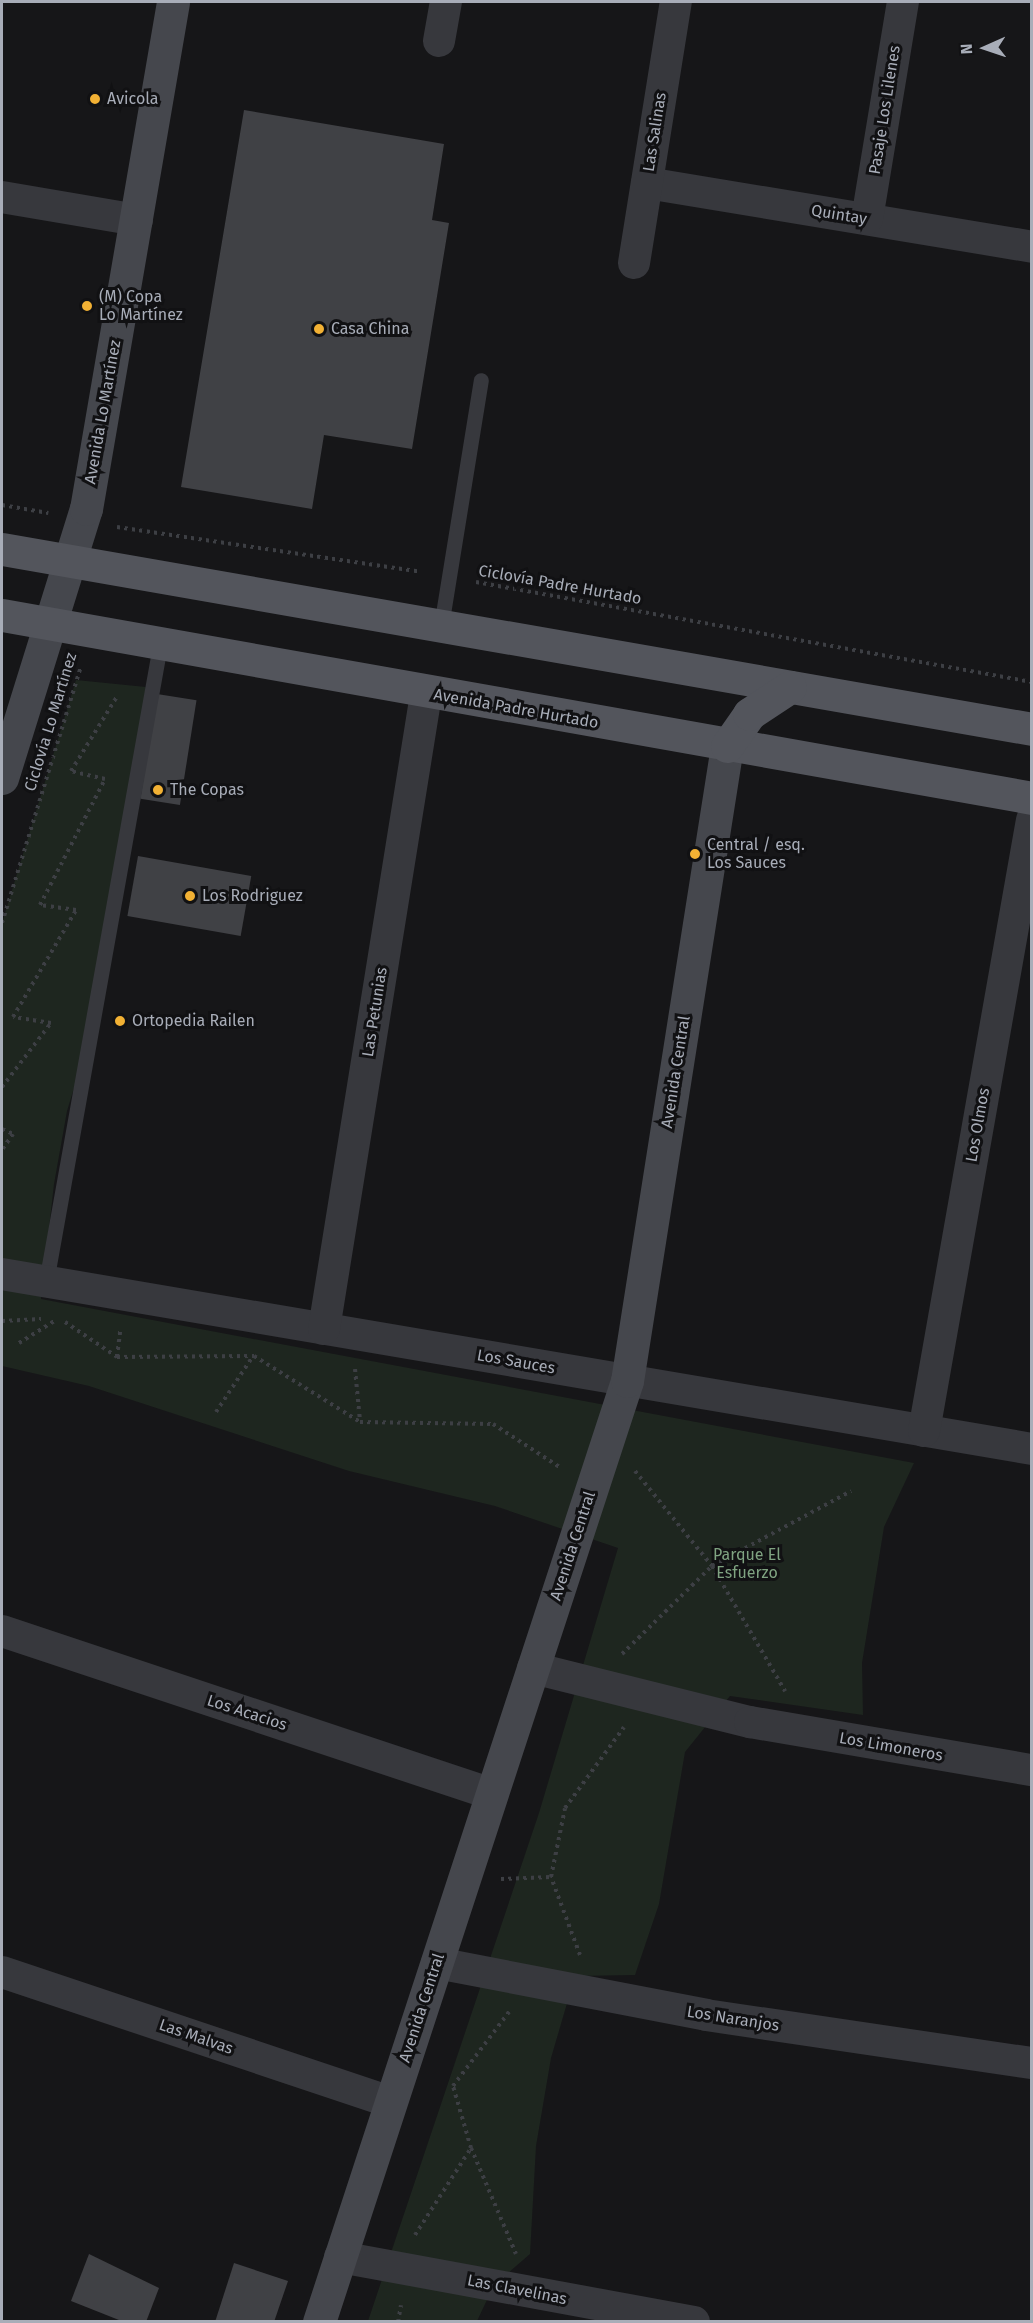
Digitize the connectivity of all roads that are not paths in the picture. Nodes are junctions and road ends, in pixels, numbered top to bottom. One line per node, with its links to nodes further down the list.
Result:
1 (173, 2): 9 (main road, Avenida Lo Martínez)
2 (446, 2): 5 (street)
3 (676, 2): 6 (street, Las Salinas)
4 (903, 2): 8 (street, Pasaje Los Lilenes)
5 (439, 41)
6 (647, 183): 8 (street, Quintay); 11 (street, Las Salinas)
7 (2, 197): 9 (street)
8 (867, 219): 10 (street, Quintay)
9 (137, 220): 14 (main road, Avenida Lo Martínez)
10 (1032, 247)
11 (634, 263)
12 (481, 380): 17 (lane)
13 (2, 549): 14 (main road)
14 (70, 561): 16 (main road, Avenida Lo Martínez); 17 (main road)
15 (2, 615): 16 (main road, Avenida Padre Hurtado)
16 (52, 625): 18 (main road, Avenida Padre Hurtado); 23 (main road, Avenida Lo Martínez)
17 (441, 626): 19 (main road)
18 (160, 645): 20 (main road, Avenida Padre Hurtado); 27 (lane)
19 (790, 687): 21 (main road); 22 (main road)
20 (426, 694): 22 (main road, Avenida Padre Hurtado); 28 (street, Las Petunias)
21 (1032, 729)
22 (727, 746): 24 (main road, Avenida Padre Hurtado); 29 (main road, Avenida Central)
23 (2, 778)
24 (1032, 798)
25 (1032, 820): 30 (street, Los Olmos)
26 (2, 1274): 27 (street, Los Sauces)
27 (46, 1281): 28 (street, Los Sauces)
28 (338, 1331): 29 (street, Los Sauces)
29 (627, 1381): 30 (street, Los Sauces); 33 (main road, Avenida Central)
30 (924, 1431): 31 (street, Los Sauces)
31 (1032, 1449)
32 (2, 1631): 35 (street, Los Acacios)
33 (533, 1668): 34 (street, Los Limoneros); 35 (main road, Avenida Central)
34 (1032, 1770)
35 (492, 1794): 36 (main road, Avenida Central)
36 (437, 1963): 38 (street, Los Naranjos); 39 (main road, Avenida Central)
37 (2, 1972): 39 (street, Las Malvas)
38 (1032, 2063)
39 (391, 2102): 40 (main road, Avenida Central)
40 (340, 2257): 41 (main road, Avenida Central); 42 (street, Las Clavelinas)
41 (319, 2322)
42 (694, 2322)

